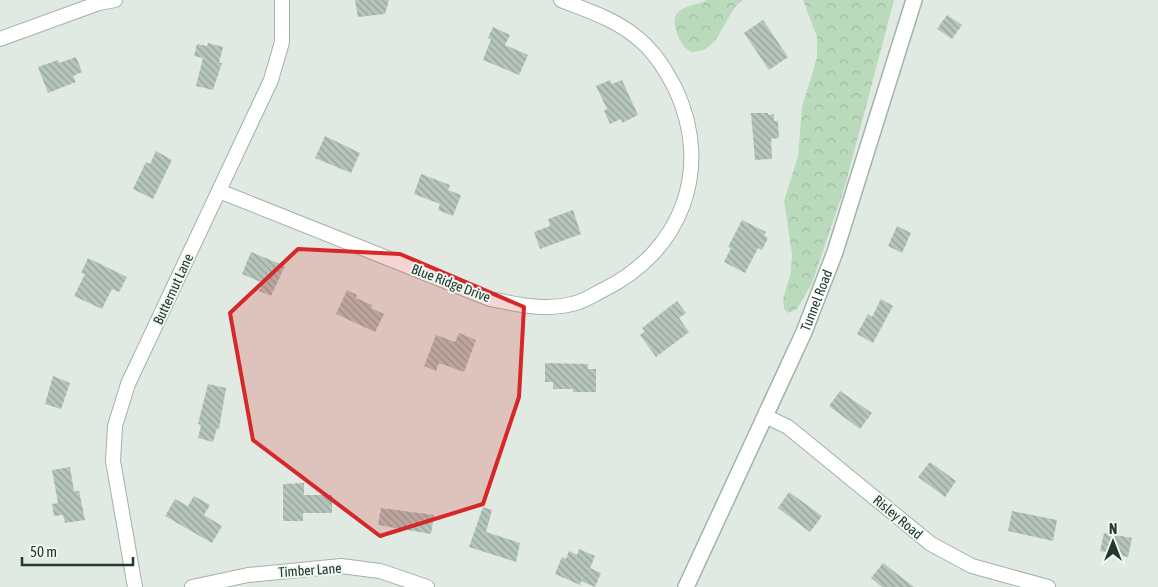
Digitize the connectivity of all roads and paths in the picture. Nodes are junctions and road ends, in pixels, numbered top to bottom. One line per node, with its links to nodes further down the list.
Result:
1 (115, 0): 5 (street)
2 (282, 0): 6 (street, Butternut Lane)
3 (561, 0): 6 (street, Blue Ridge Drive)
4 (914, 0): 7 (main road, Tunnel Road)
5 (0, 38)
6 (219, 191): 8 (street, Butternut Lane)
7 (765, 416): 11 (main road, Tunnel Road); 12 (street, Risley Road)
8 (135, 587)
9 (192, 587): 10 (street, Timber Lane)
10 (427, 587)
11 (686, 587)
12 (1048, 587)

